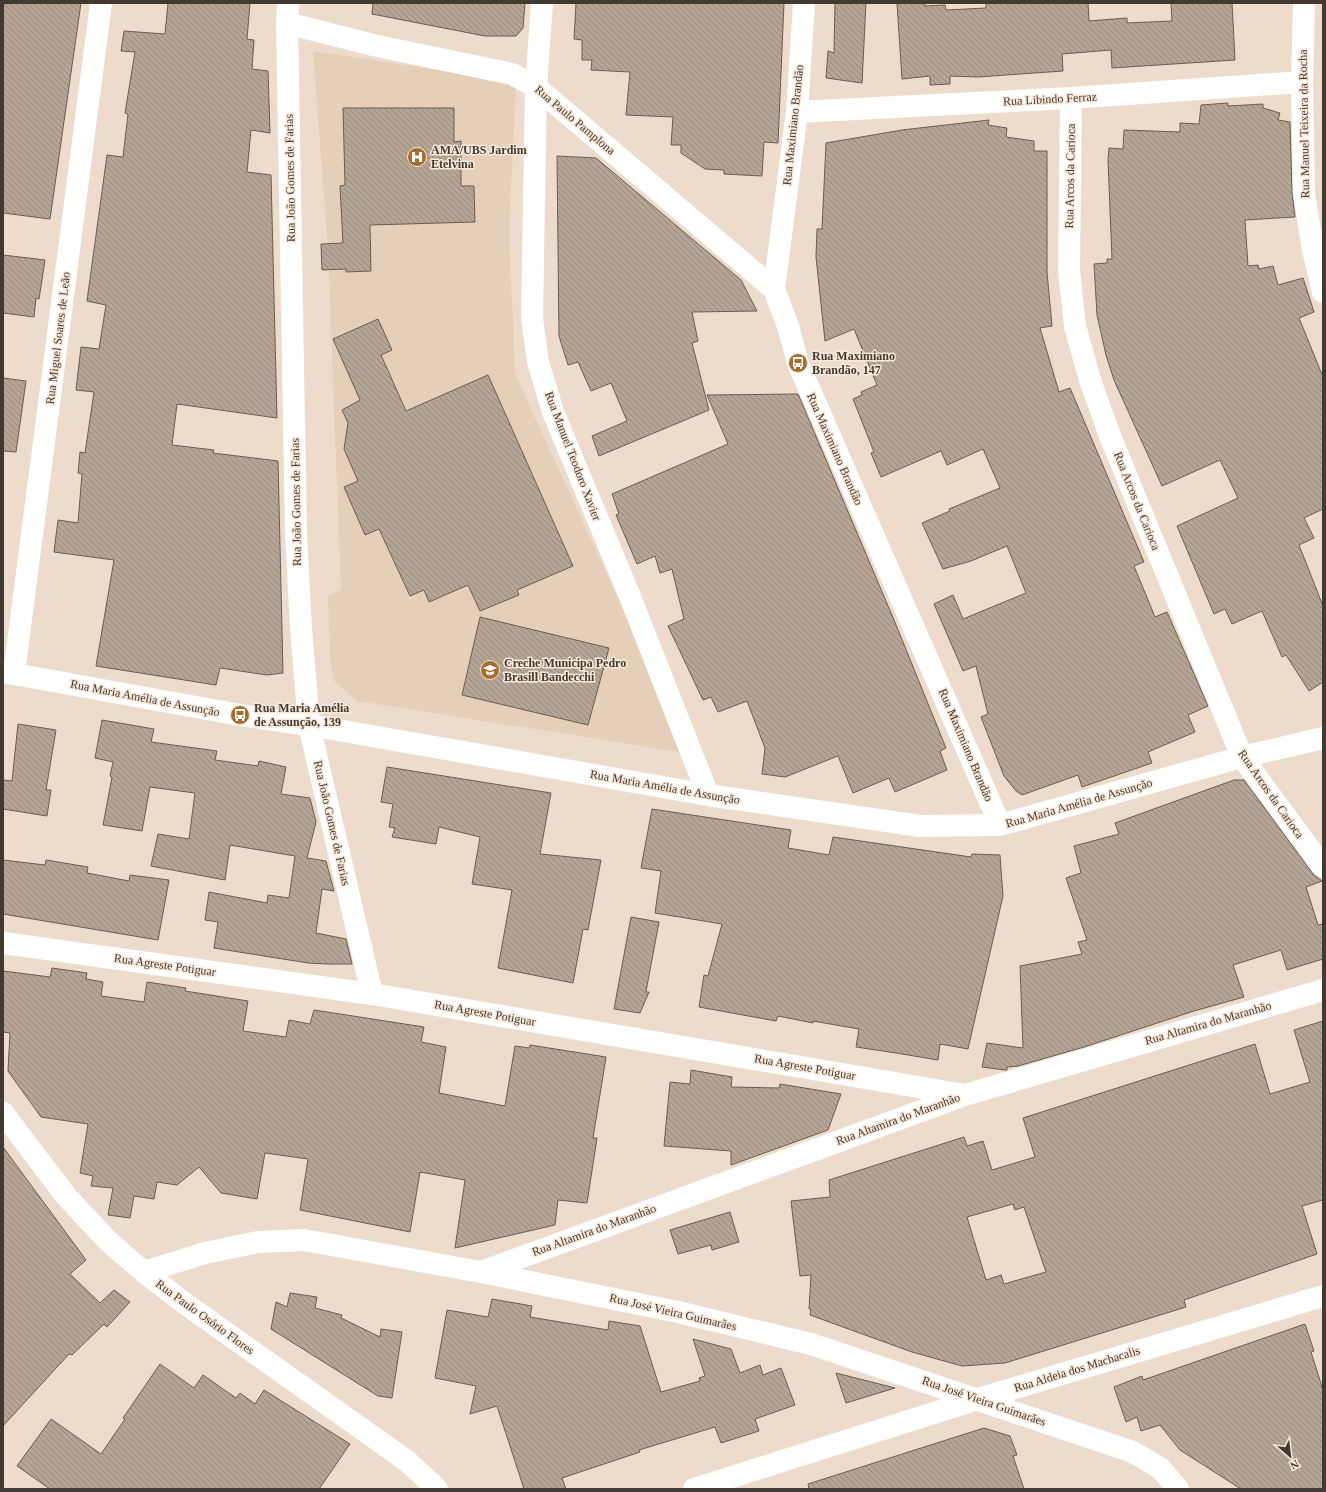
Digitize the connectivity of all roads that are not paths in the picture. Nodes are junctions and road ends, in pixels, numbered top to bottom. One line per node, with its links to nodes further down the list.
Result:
1 (101, 3): 12 (street, Rua Miguel Soares de Leão)
2 (542, 3): 7 (street, Rua Manuel Teodoro Xavier)
3 (804, 3): 9 (street, Rua Maximiano Brandão)
4 (1304, 3): 6 (street, Rua Manuel Teixeira da Rocha)
5 (287, 13): 7 (street, Rua Paulo Pamplona); 13 (street, Rua João Gomes de Farias)
6 (1302, 82): 8 (street, Rua Libindo Ferraz); 11 (street, Rua Manuel Teixeira da Rocha)
7 (536, 87): 10 (street, Rua Paulo Pamplona); 16 (street, Rua Manuel Teodoro Xavier)
8 (1071, 98): 9 (street, Rua Libindo Ferraz); 15 (street, Rua Arcos da Carioca)
9 (797, 112): 10 (street, Rua Maximiano Brandão)
10 (774, 289): 17 (street, Rua Maximiano Brandão)
11 (1323, 292)
12 (8, 673): 13 (street, Rua Maria Amélia de Assunção)
13 (309, 725): 16 (street, Rua Maria Amélia de Assunção); 21 (street, Rua João Gomes de Farias)
14 (1323, 738): 15 (street, Rua Maria Amélia de Assunção)
15 (1242, 757): 17 (street, Rua Maria Amélia de Assunção); 18 (street, Rua Arcos da Carioca)
16 (708, 795): 17 (street, Rua Maria Amélia de Assunção)
17 (1000, 825)
18 (1323, 867)
19 (3, 943): 21 (street, Rua Agreste Potiguar)
20 (1323, 990): 22 (street, Rua Altamira do Maranhão)
21 (372, 994): 22 (street, Rua Agreste Potiguar)
22 (966, 1095): 25 (street, Rua Altamira do Maranhão)
23 (3, 1113): 24 (street, Rua Paulo Osório Flores)
24 (144, 1272): 25 (street, Rua José Vieira Guimarães); 28 (street, Rua Paulo Osório Flores)
25 (481, 1272): 27 (street, Rua José Vieira Guimarães)
26 (1323, 1296): 27 (street, Rua Aldeia dos Machacalis)
27 (978, 1399): 29 (street, Rua Aldeia dos Machacalis); 30 (street, Rua José Vieira Guimarães)
28 (437, 1489)
29 (694, 1489)
30 (1178, 1489)

